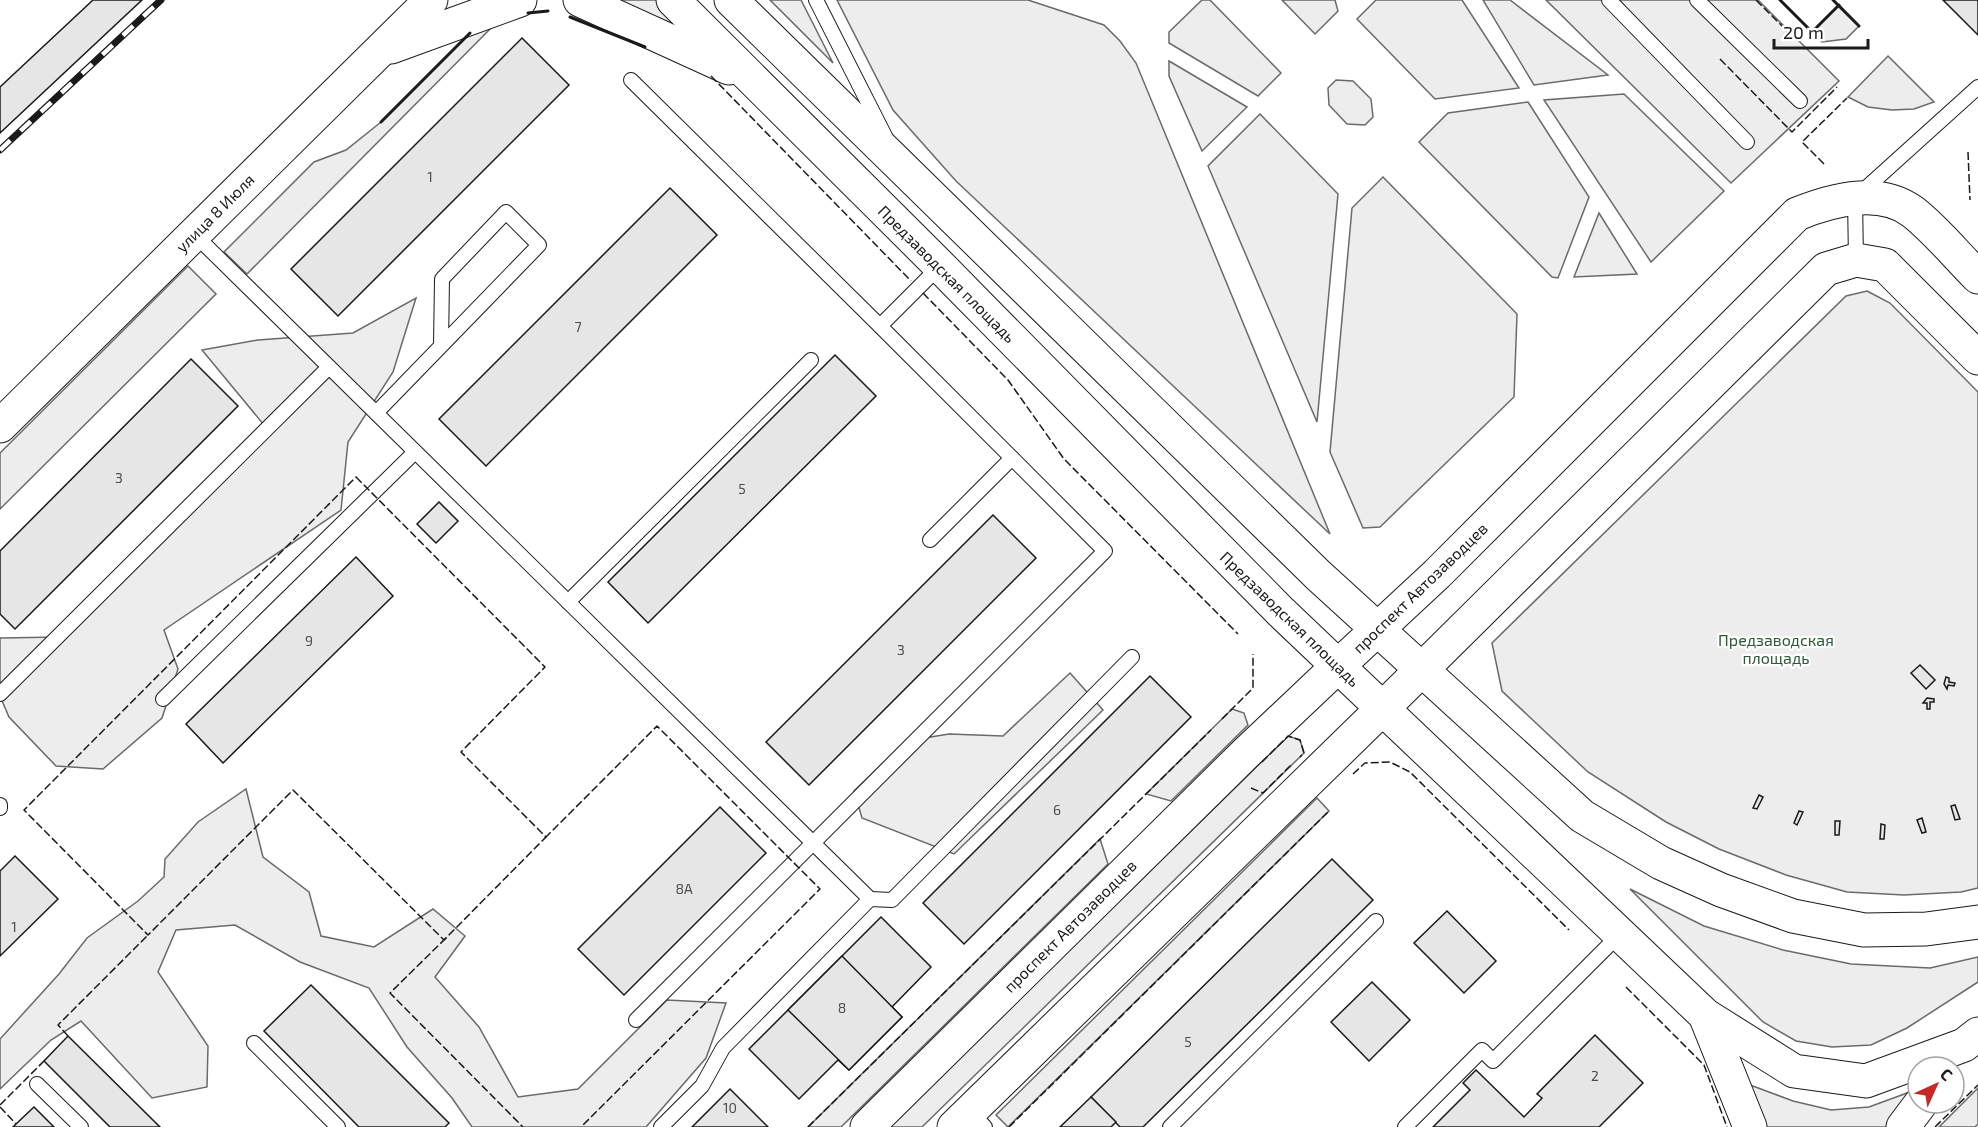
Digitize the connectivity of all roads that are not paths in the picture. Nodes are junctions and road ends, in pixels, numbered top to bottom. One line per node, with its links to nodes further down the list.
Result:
1 (431, 0): 9 (main road, улица 8 Июля)
2 (520, 0): 9 (main road)
3 (580, 0): 11 (main road)
4 (673, 0): 11 (main road, Предзаводская площадь)
5 (731, 0): 15 (main road)
6 (816, 0): 15 (lane)
7 (1609, 0): 14 (lane)
8 (1697, 0): 13 (lane)
9 (378, 52): 17 (main road, улица 8 Июля)
10 (631, 80): 21 (lane)
11 (752, 80): 19 (main road, Предзаводская площадь)
12 (1978, 87): 16 (lane)
13 (1800, 101)
14 (1747, 142)
15 (898, 162): 32 (main road)
16 (1855, 198): 18 (lane); 20 (main road, проспект Автозаводцев); 32 (main road, проспект Автозаводцев)
17 (194, 234): 25 (lane); 27 (main road, улица 8 Июля)
18 (1856, 260): 23 (main road); 35 (main road)
19 (940, 266): 21 (lane); 34 (main road, Предзаводская площадь)
20 (1978, 277)
21 (880, 326): 29 (lane)
22 (441, 346): 22 (lane); 26 (lane)
23 (1978, 358)
24 (811, 360): 31 (lane)
25 (329, 367): 26 (lane); 36 (lane)
26 (376, 413): 28 (lane)
27 (0, 426)
28 (415, 452): 31 (lane); 37 (lane)
29 (1012, 458): 30 (lane); 39 (lane)
30 (930, 540)
31 (567, 602): 39 (lane)
32 (1377, 630): 34 (main road, проспект Автозаводцев); 35 (main road)
33 (1132, 657): 40 (lane)
34 (1338, 666): 38 (main road, Предзаводская площадь); 53 (main road, проспект Автозаводцев)
35 (1422, 670): 38 (main road); 42 (main road)
36 (0, 694)
37 (163, 699)
38 (1383, 708): 43 (main road, Предзаводская площадь); 49 (main road)
39 (813, 843): 40 (lane); 45 (lane)
40 (870, 899): 52 (lane)
41 (1376, 921): 54 (lane)
42 (1978, 922)
43 (1620, 934): 44 (main road, Предзаводская площадь); 55 (lane)
44 (1705, 1015): 47 (main road, Предзаводская площадь); 56 (main road)
45 (636, 1020)
46 (254, 1043): 51 (lane)
47 (1963, 1049)
48 (37, 1084): 50 (lane)
49 (970, 1122)
50 (81, 1127)
51 (338, 1127)
52 (661, 1127)
53 (867, 1127)
54 (1170, 1127)
55 (1405, 1127)
56 (1750, 1127)

